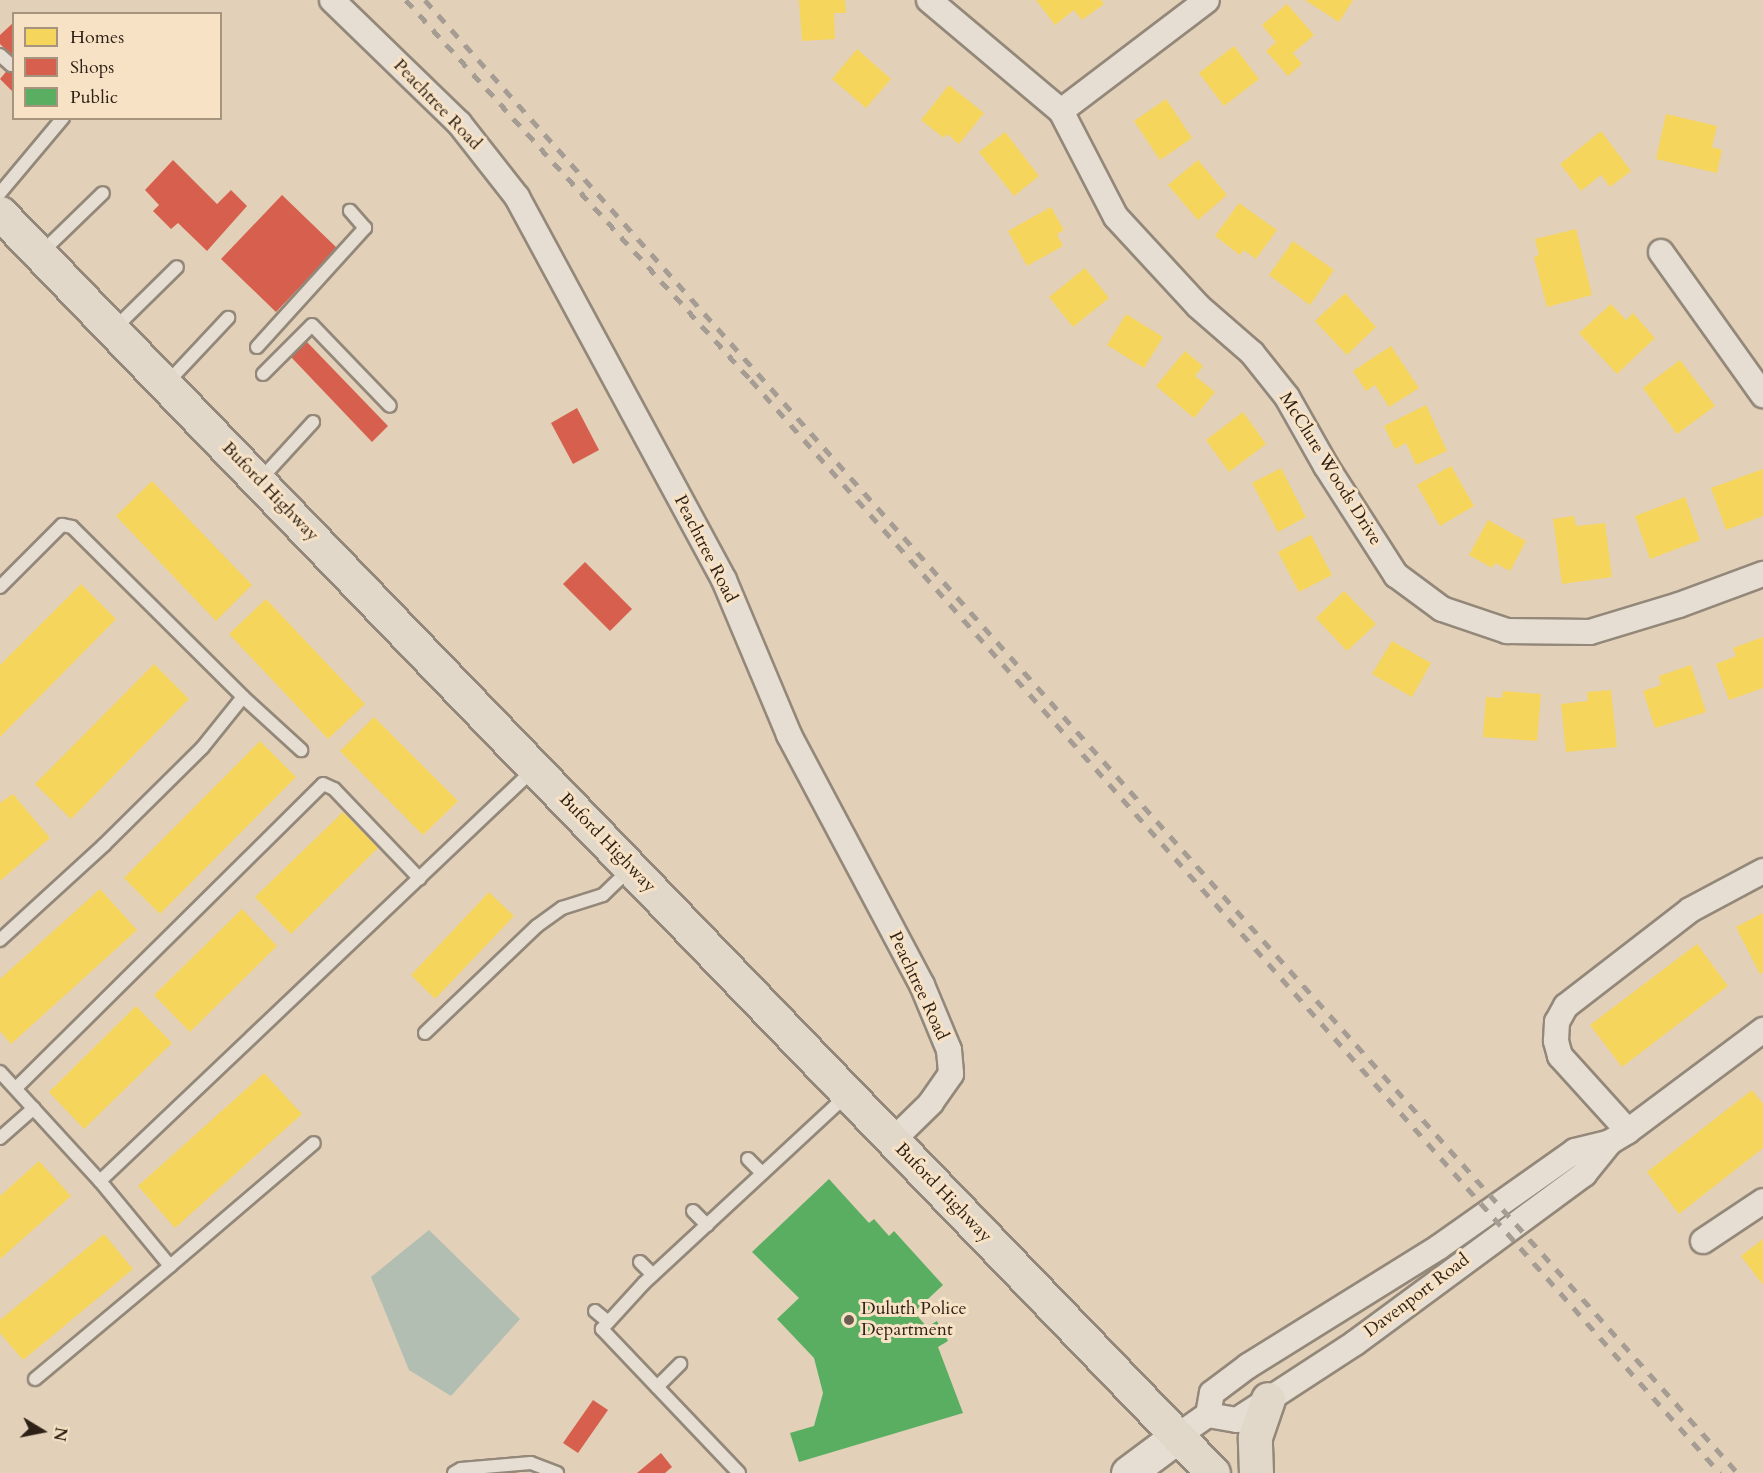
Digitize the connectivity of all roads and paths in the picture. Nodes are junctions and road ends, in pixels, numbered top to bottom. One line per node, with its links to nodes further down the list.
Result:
1 (332, 0): 41 (street, Peachtree Road)
2 (928, 0): 6 (street, McClure Woods Drive)
3 (1207, 0): 6 (street)
4 (0, 55): 5 (lane)
5 (11, 65)
6 (1060, 111): 24 (street, McClure Woods Drive)
7 (61, 120): 8 (lane)
8 (0, 193)
9 (103, 193): 13 (lane)
10 (350, 211): 17 (lane)
11 (0, 213): 13 (main road, Buford Highway)
12 (1661, 252): 20 (street)
13 (40, 254): 16 (main road, Buford Highway)
14 (177, 267): 16 (lane)
15 (228, 318): 19 (lane)
16 (113, 330): 19 (main road, Buford Highway)
17 (256, 346)
18 (263, 374): 21 (lane)
19 (166, 384): 23 (main road, Buford Highway)
20 (1763, 394)
21 (390, 406)
22 (313, 422): 23 (lane)
23 (259, 481): 28 (main road, Buford Highway)
24 (1763, 574)
25 (0, 587): 26 (lane)
26 (243, 697): 27 (lane); 32 (lane)
27 (301, 750)
28 (535, 768): 29 (main road, Buford Highway); 31 (lane)
29 (631, 868): 34 (lane); 37 (main road, Buford Highway)
30 (1763, 872): 39 (street)
31 (420, 879): 36 (lane); 45 (lane)
32 (0, 940)
33 (1763, 1030): 39 (street, Davenport Road)
34 (425, 1033)
35 (0, 1072): 36 (lane)
36 (16, 1088): 38 (lane)
37 (848, 1094): 41 (main road, Buford Highway); 44 (lane)
38 (34, 1108): 40 (lane); 45 (lane)
39 (1619, 1137): 58 (street, Davenport Road); 59 (street, Davenport Road)
40 (0, 1138)
41 (892, 1141): 60 (main road, Buford Highway)
42 (314, 1143): 51 (lane)
43 (748, 1159): 44 (lane)
44 (762, 1173): 48 (lane)
45 (100, 1181): 51 (lane)
46 (1763, 1201): 49 (street)
47 (693, 1211): 48 (lane)
48 (707, 1225): 52 (lane)
49 (1703, 1241)
50 (640, 1262): 52 (lane)
51 (170, 1266): 56 (lane)
52 (653, 1275): 54 (lane)
53 (595, 1311): 54 (lane)
54 (608, 1322): 57 (lane)
55 (680, 1364): 57 (lane)
56 (35, 1379)
57 (657, 1387): 63 (lane)
58 (1268, 1399): 59 (street, Davenport Road); 66 (main road)
59 (1208, 1415): 60 (street)
60 (1179, 1436): 64 (street); 65 (main road, Buford Highway)
61 (454, 1473): 62 (lane)
62 (557, 1473)
63 (739, 1473)
64 (1128, 1473)
65 (1213, 1473)
66 (1256, 1473)

